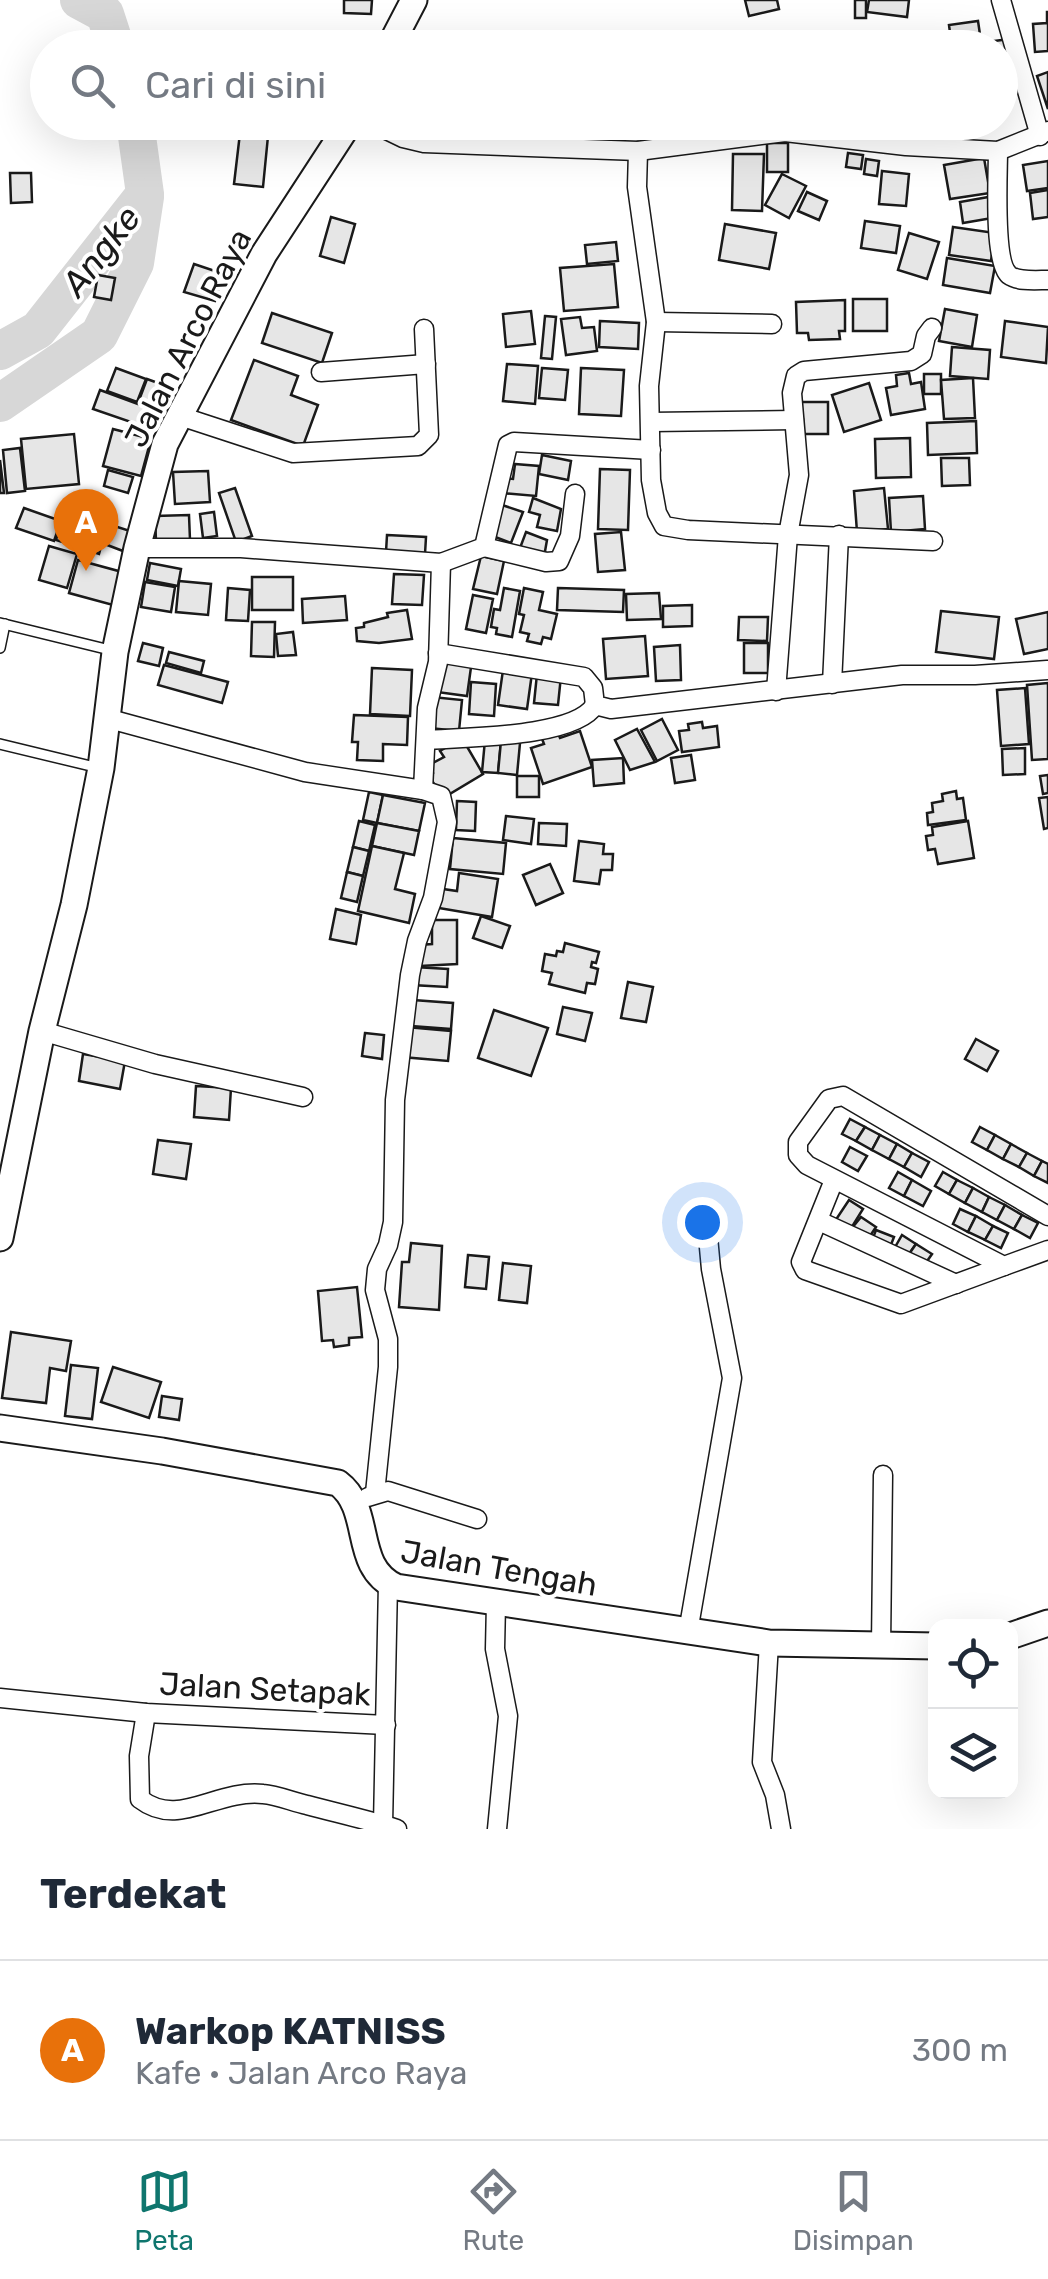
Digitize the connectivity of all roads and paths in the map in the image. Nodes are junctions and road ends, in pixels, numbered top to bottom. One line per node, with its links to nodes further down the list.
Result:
1 (414, 0): 3 (main road)
2 (1002, 0): 4 (street)
3 (398, 30)
4 (1011, 30)
5 (1018, 51): 6 (street)
6 (1044, 134): 12 (street)
7 (338, 140): 20 (main road, Jalan Arco Raya)
8 (411, 140): 11 (street)
9 (724, 140): 11 (street)
10 (856, 140): 12 (street)
11 (638, 151): 14 (street)
12 (998, 151): 13 (street)
13 (1048, 280)
14 (656, 322): 15 (street); 22 (street)
15 (772, 324)
16 (932, 328): 21 (street)
17 (424, 329): 18 (street)
18 (426, 364): 19 (street); 20 (street)
19 (321, 372)
20 (180, 416): 29 (main road, Jalan Arco Raya)
21 (794, 420): 22 (street); 26 (street)
22 (652, 422): 23 (street)
23 (650, 450): 26 (street); 28 (street)
24 (575, 494): 28 (street)
25 (839, 534): 26 (street); 27 (street); 36 (street)
26 (788, 535): 37 (street)
27 (933, 541)
28 (484, 546): 30 (street)
29 (137, 548): 30 (street); 33 (main road, Jalan Arco Raya)
30 (440, 563): 34 (street)
31 (2, 624): 32 (lane); 33 (lane)
32 (0, 648)
33 (115, 652): 39 (main road, Jalan Arco Raya)
34 (438, 652): 38 (street); 40 (street)
35 (1047, 670): 36 (street)
36 (832, 684): 37 (street)
37 (776, 692): 38 (street)
38 (595, 705): 40 (street)
39 (106, 718): 42 (main road, Jalan Arco Raya); 43 (street)
40 (426, 740): 43 (street)
41 (0, 744): 42 (lane)
42 (101, 768): 44 (main road, Jalan Arco Raya)
43 (423, 790): 56 (street)
44 (42, 1031): 45 (street); 50 (main road, Jalan Arco Raya)
45 (303, 1097)
46 (834, 1180): 47 (street); 48 (street); 52 (street)
47 (1048, 1216)
48 (819, 1221): 53 (street); 53 (street)
49 (707, 1226): 61 (street)
50 (0, 1234)
51 (1048, 1250): 52 (street)
52 (1004, 1266): 53 (street)
53 (956, 1284)
54 (0, 1428): 56 (main road)
55 (883, 1475): 65 (street)
56 (365, 1498): 57 (street); 58 (main road, Jalan Tengah)
57 (477, 1519)
58 (388, 1583): 59 (main road, Jalan Tengah); 68 (street, Jalan Setapak)
59 (496, 1603): 61 (main road, Jalan Tengah); 70 (street)
60 (1048, 1623): 62 (main road)
61 (688, 1632): 63 (main road, Jalan Tengah)
62 (1018, 1633)
63 (770, 1643): 65 (main road, Jalan Tengah); 71 (street)
64 (928, 1646): 65 (main road, Jalan Tengah)
65 (881, 1647)
66 (0, 1698): 67 (street, Jalan Setapak)
67 (146, 1713): 68 (street, Jalan Setapak); 69 (street)
68 (386, 1725): 69 (street)
69 (390, 1827)
70 (496, 1829)
71 (781, 1829)

